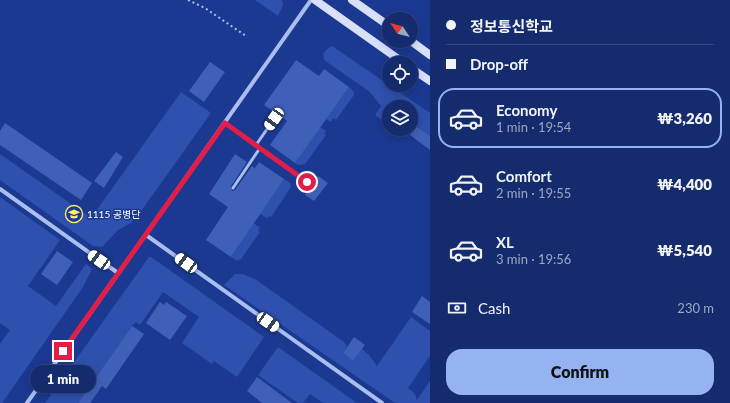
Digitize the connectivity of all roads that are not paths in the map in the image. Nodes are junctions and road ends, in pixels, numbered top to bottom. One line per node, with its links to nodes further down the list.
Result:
1 (311, 0): 11 (street)
2 (315, 0): 7 (street)
3 (352, 0): 4 (street)
4 (382, 21)
5 (418, 46): 6 (street)
6 (430, 54)
7 (394, 56)
8 (418, 73): 9 (street)
9 (430, 82)
10 (274, 119): 12 (lane)
11 (225, 123): 12 (lane); 17 (street)
12 (256, 145): 13 (lane)
13 (260, 148): 14 (lane); 15 (lane)
14 (307, 182)
15 (233, 188)
16 (0, 189): 18 (street)
17 (146, 235): 18 (street); 20 (street)
18 (118, 273): 19 (street)
19 (27, 403)
20 (382, 403)

